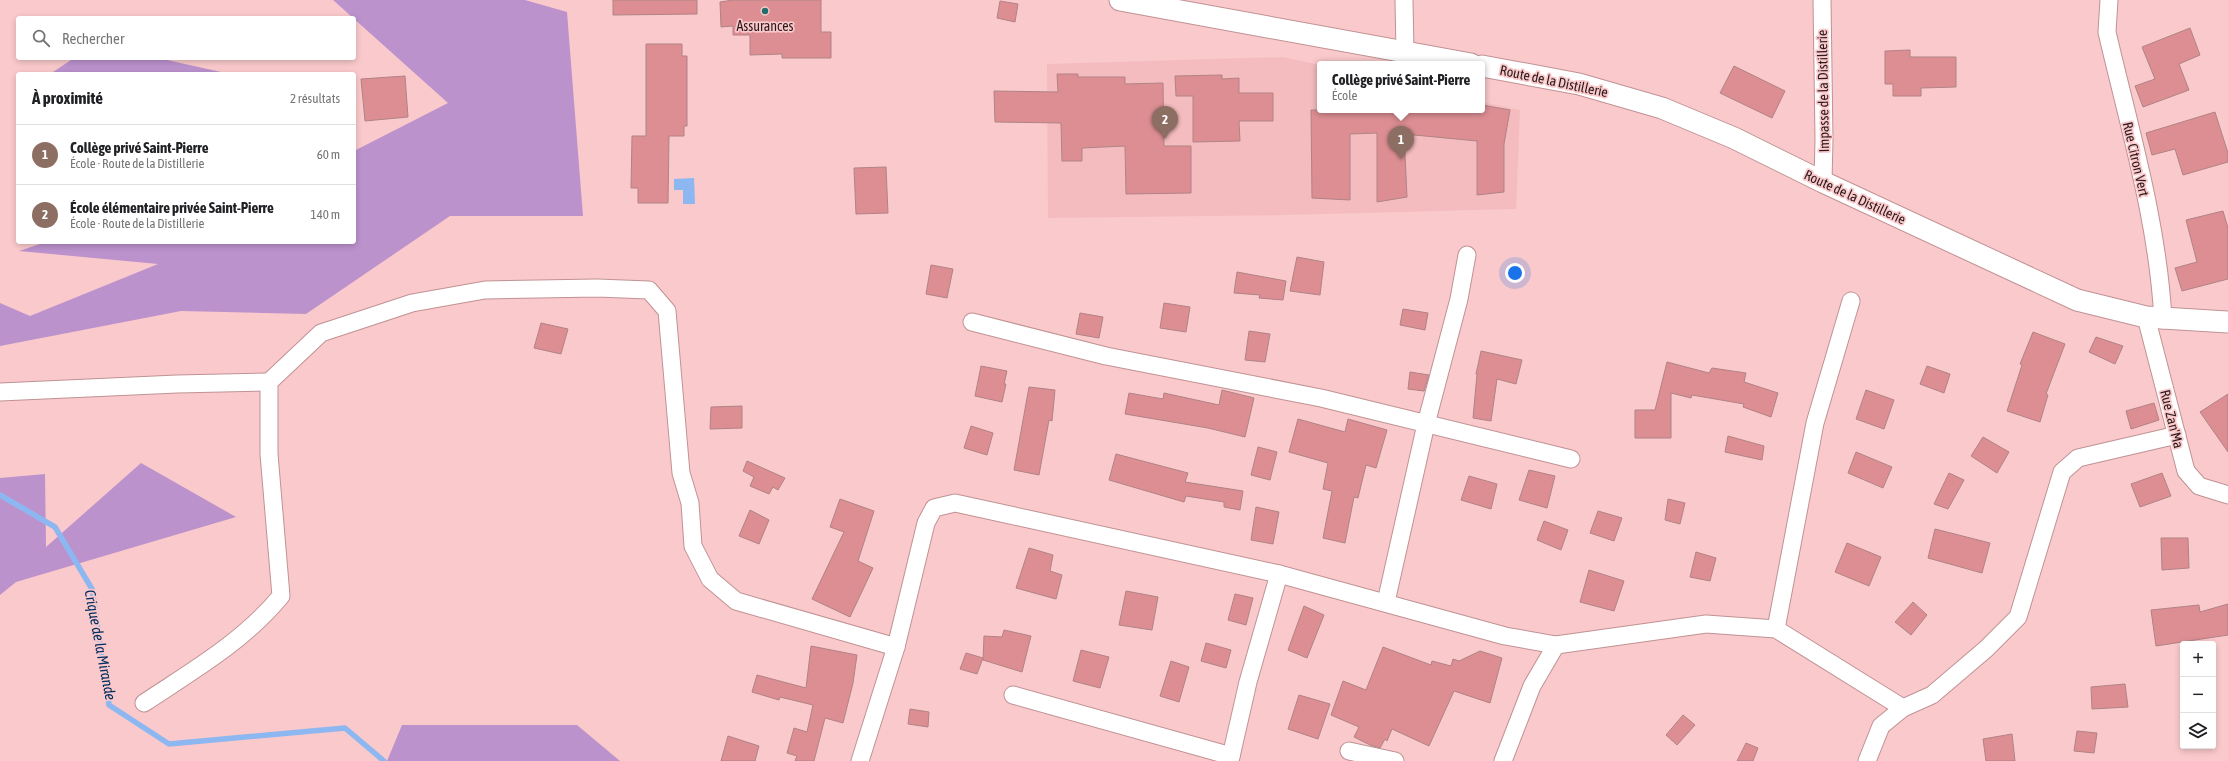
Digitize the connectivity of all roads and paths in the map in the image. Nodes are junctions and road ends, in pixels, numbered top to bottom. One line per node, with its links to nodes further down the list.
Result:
1 (1120, 0): 5 (street)
2 (1404, 0): 5 (street)
3 (1822, 0): 8 (street, Impasse de la Distillerie)
4 (2109, 0): 11 (street, Rue Citron Vert)
5 (1405, 52): 6 (street)
6 (1454, 61)
7 (1485, 67): 8 (street, Route de la Distillerie)
8 (1823, 182): 11 (street, Route de la Distillerie)
9 (1467, 255): 16 (street)
10 (1851, 301): 22 (street)
11 (2155, 319): 13 (street, Route de la Distillerie); 17 (street, Rue Zan'Ma)
12 (972, 322): 16 (street)
13 (2228, 322)
14 (269, 382): 15 (street); 24 (street); 26 (street)
15 (0, 392)
16 (1426, 424): 18 (street); 21 (street)
17 (2177, 435): 19 (street, Rue Zan'Ma); 27 (street)
18 (1571, 459)
19 (2228, 495)
20 (1279, 574): 21 (street); 24 (street); 29 (street)
21 (1386, 602): 23 (street)
22 (1776, 629): 23 (street); 27 (street)
23 (1556, 645): 32 (street)
24 (896, 647): 30 (street)
25 (1013, 695): 29 (street)
26 (144, 703)
27 (1903, 708): 33 (street)
28 (1349, 751): 31 (street)
29 (1230, 758)
30 (860, 761)
31 (1395, 761)
32 (1502, 761)
33 (1867, 761)

